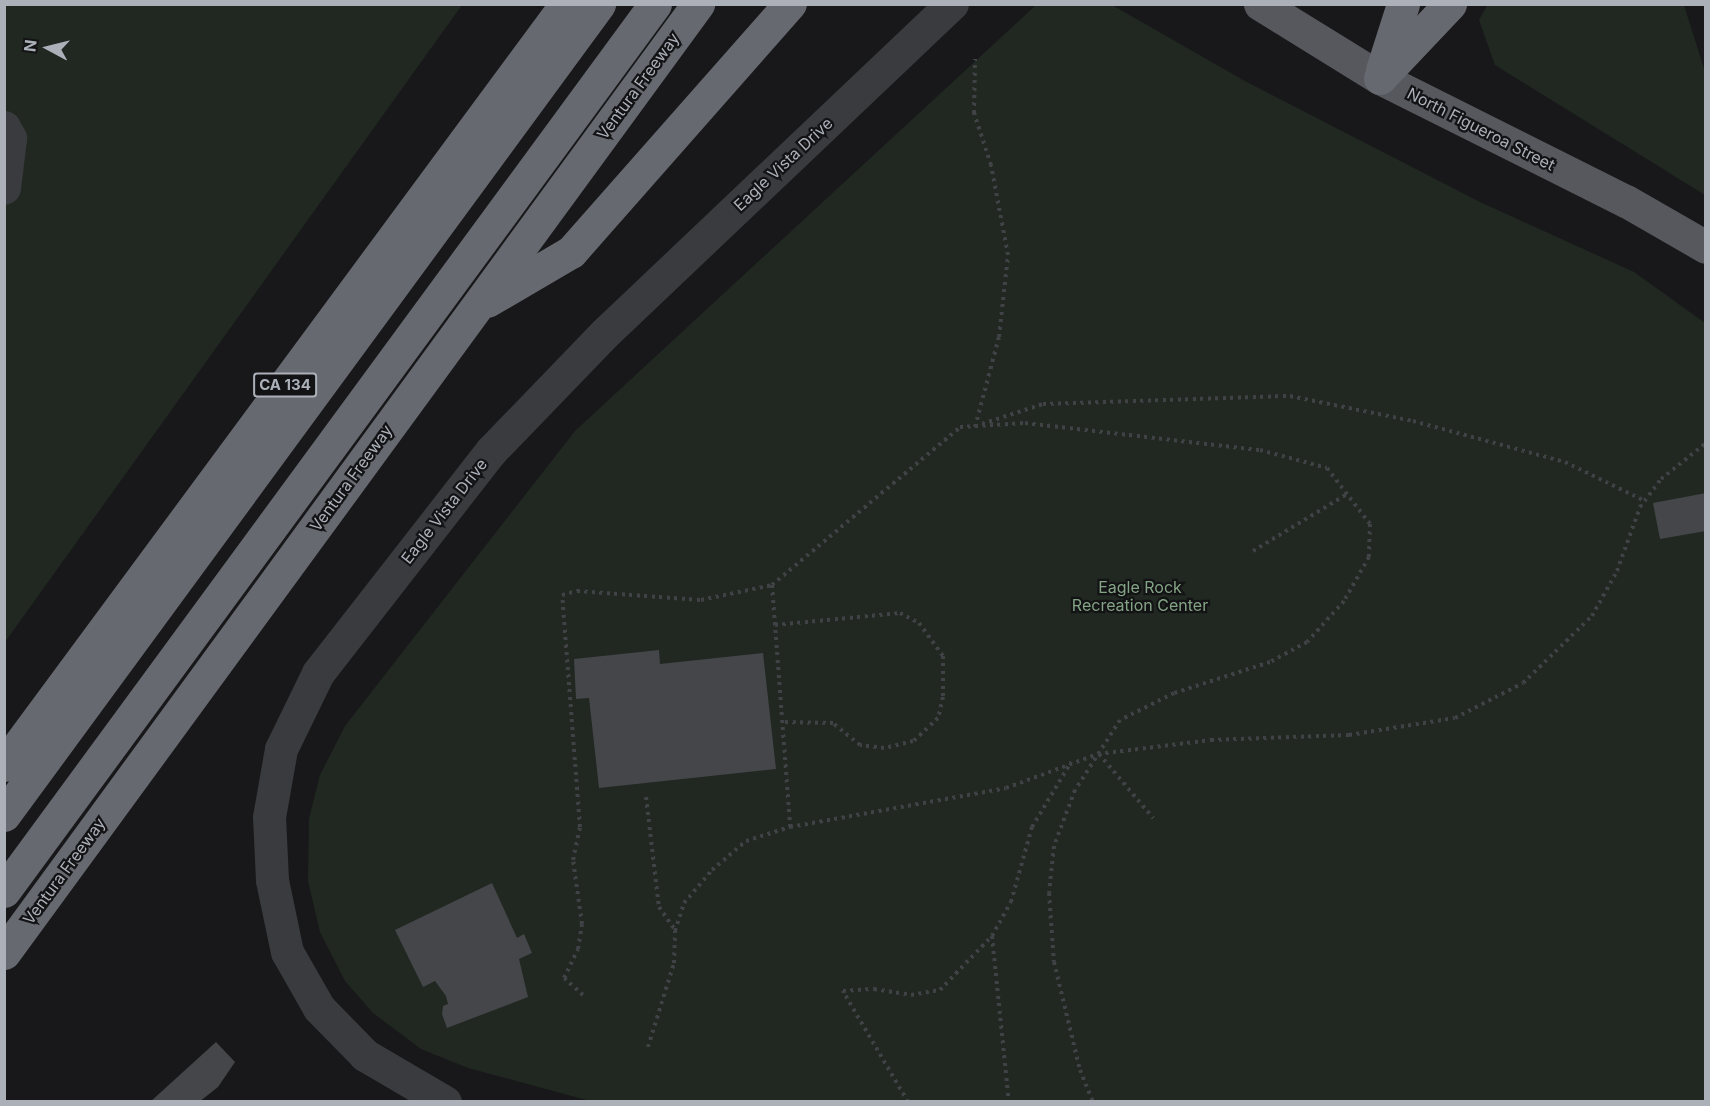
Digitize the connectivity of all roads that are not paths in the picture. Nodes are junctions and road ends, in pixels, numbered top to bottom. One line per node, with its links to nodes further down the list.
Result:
1 (552, 4): 13 (highway)
2 (566, 4): 13 (highway, CA 134)
3 (599, 4): 18 (highway)
4 (655, 4): 19 (highway)
5 (698, 4): 16 (highway, Ventura Freeway)
6 (789, 4): 16 (highway)
7 (952, 4): 21 (street, Eagle Vista Drive)
8 (1260, 4): 11 (main road, North Figueroa Street)
9 (1402, 4): 11 (highway)
10 (1449, 4): 11 (highway)
11 (1380, 78): 15 (main road, North Figueroa Street)
12 (4, 127): 14 (street)
13 (476, 127): 17 (highway, CA 134)
14 (4, 188)
15 (1706, 247)
16 (475, 308): 20 (highway, Ventura Freeway)
17 (4, 765)
18 (4, 815)
19 (4, 891)
20 (4, 953)
21 (445, 1101)

